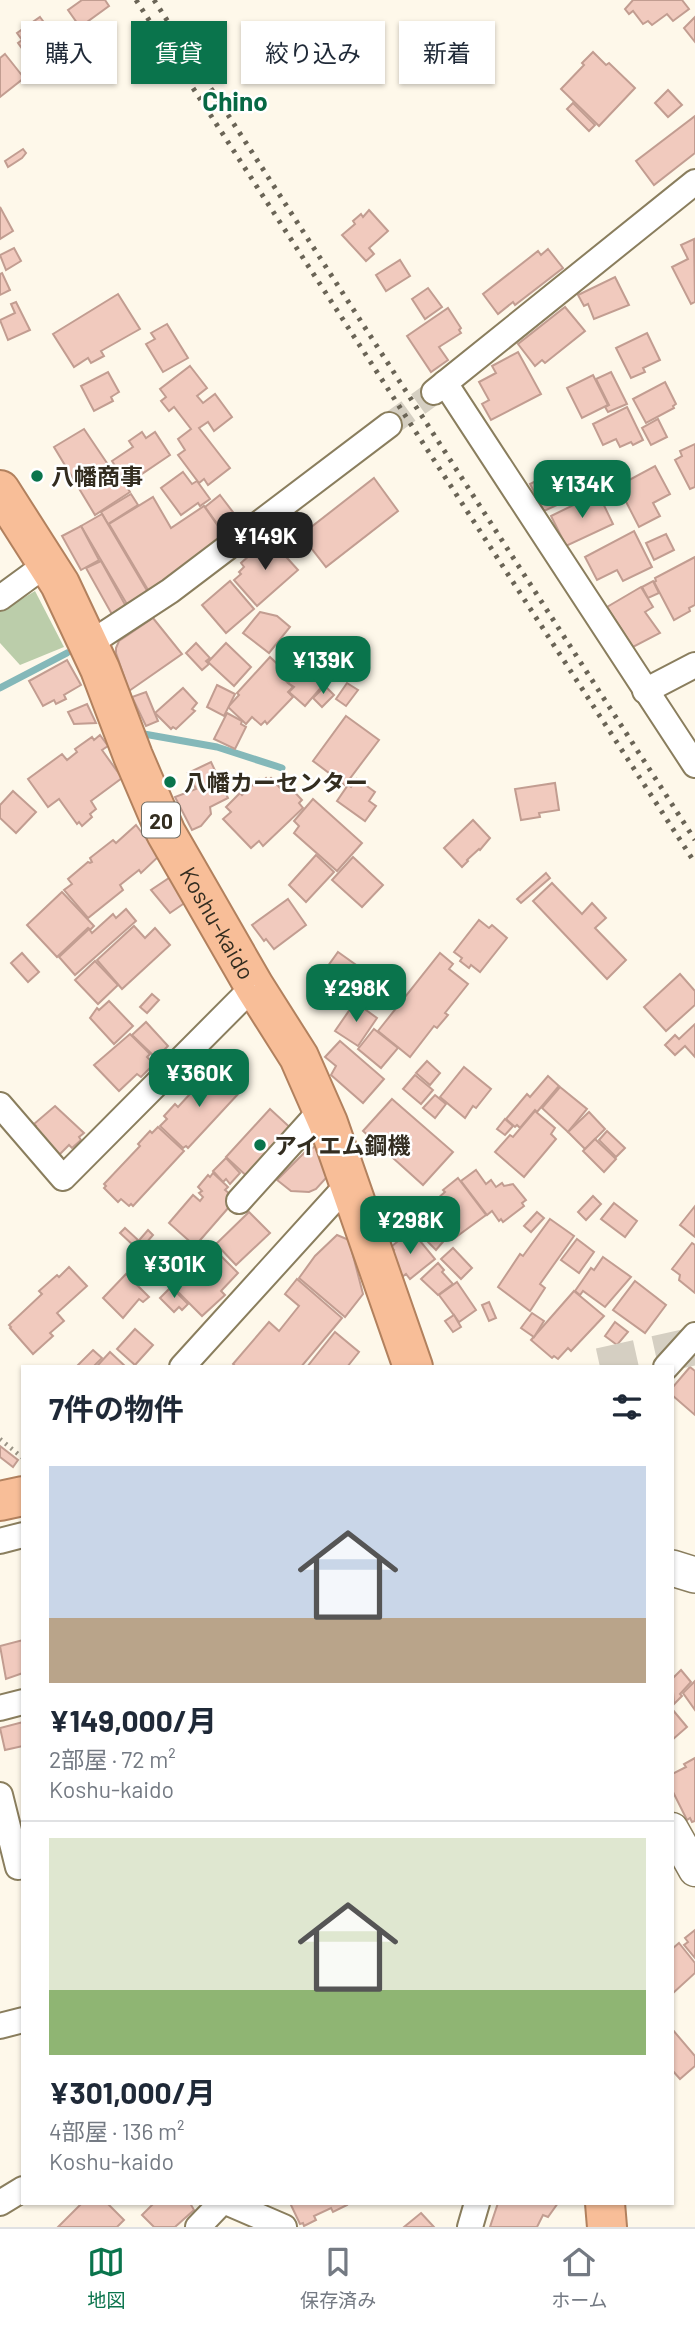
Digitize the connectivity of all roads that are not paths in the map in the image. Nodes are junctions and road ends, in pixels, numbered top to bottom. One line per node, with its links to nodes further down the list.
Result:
1 (695, 182): 8 (street)
2 (389, 425): 6 (street)
3 (0, 490): 4 (highway, Koshu-kaido / 20)
4 (48, 563): 5 (street); 6 (highway, Koshu-kaido / 20)
5 (0, 598)
6 (89, 644): 10 (highway, Koshu-kaido / 20)
7 (695, 665): 8 (street)
8 (645, 691): 9 (street)
9 (695, 765)
10 (254, 986): 11 (street); 12 (highway, Koshu-kaido / 20)
11 (0, 1105)
12 (322, 1109): 13 (highway, Koshu-kaido / 20); 14 (street)
13 (350, 1182): 16 (street); 17 (highway, Koshu-kaido / 20)
14 (239, 1200)
15 (695, 1335): 18 (street)
16 (184, 1365)
17 (412, 1365)
18 (668, 1365)
19 (21, 1496): 20 (highway)
20 (0, 1501)
21 (21, 1536): 22 (street)
22 (0, 1541)
23 (674, 1569): 24 (main road)
24 (695, 1574)
25 (21, 1703): 26 (street)
26 (0, 1708)
27 (0, 1795): 29 (street)
28 (674, 1833): 30 (street)
29 (13, 1868)
30 (695, 1870)
31 (21, 2021): 32 (street)
32 (0, 2026)
33 (21, 2190): 34 (street)
34 (0, 2203)
35 (219, 2205): 39 (street)
36 (233, 2205): 40 (street)
37 (476, 2205): 41 (street)
38 (605, 2205): 42 (highway)
39 (198, 2227)
40 (284, 2227)
41 (470, 2227)
42 (607, 2227)

